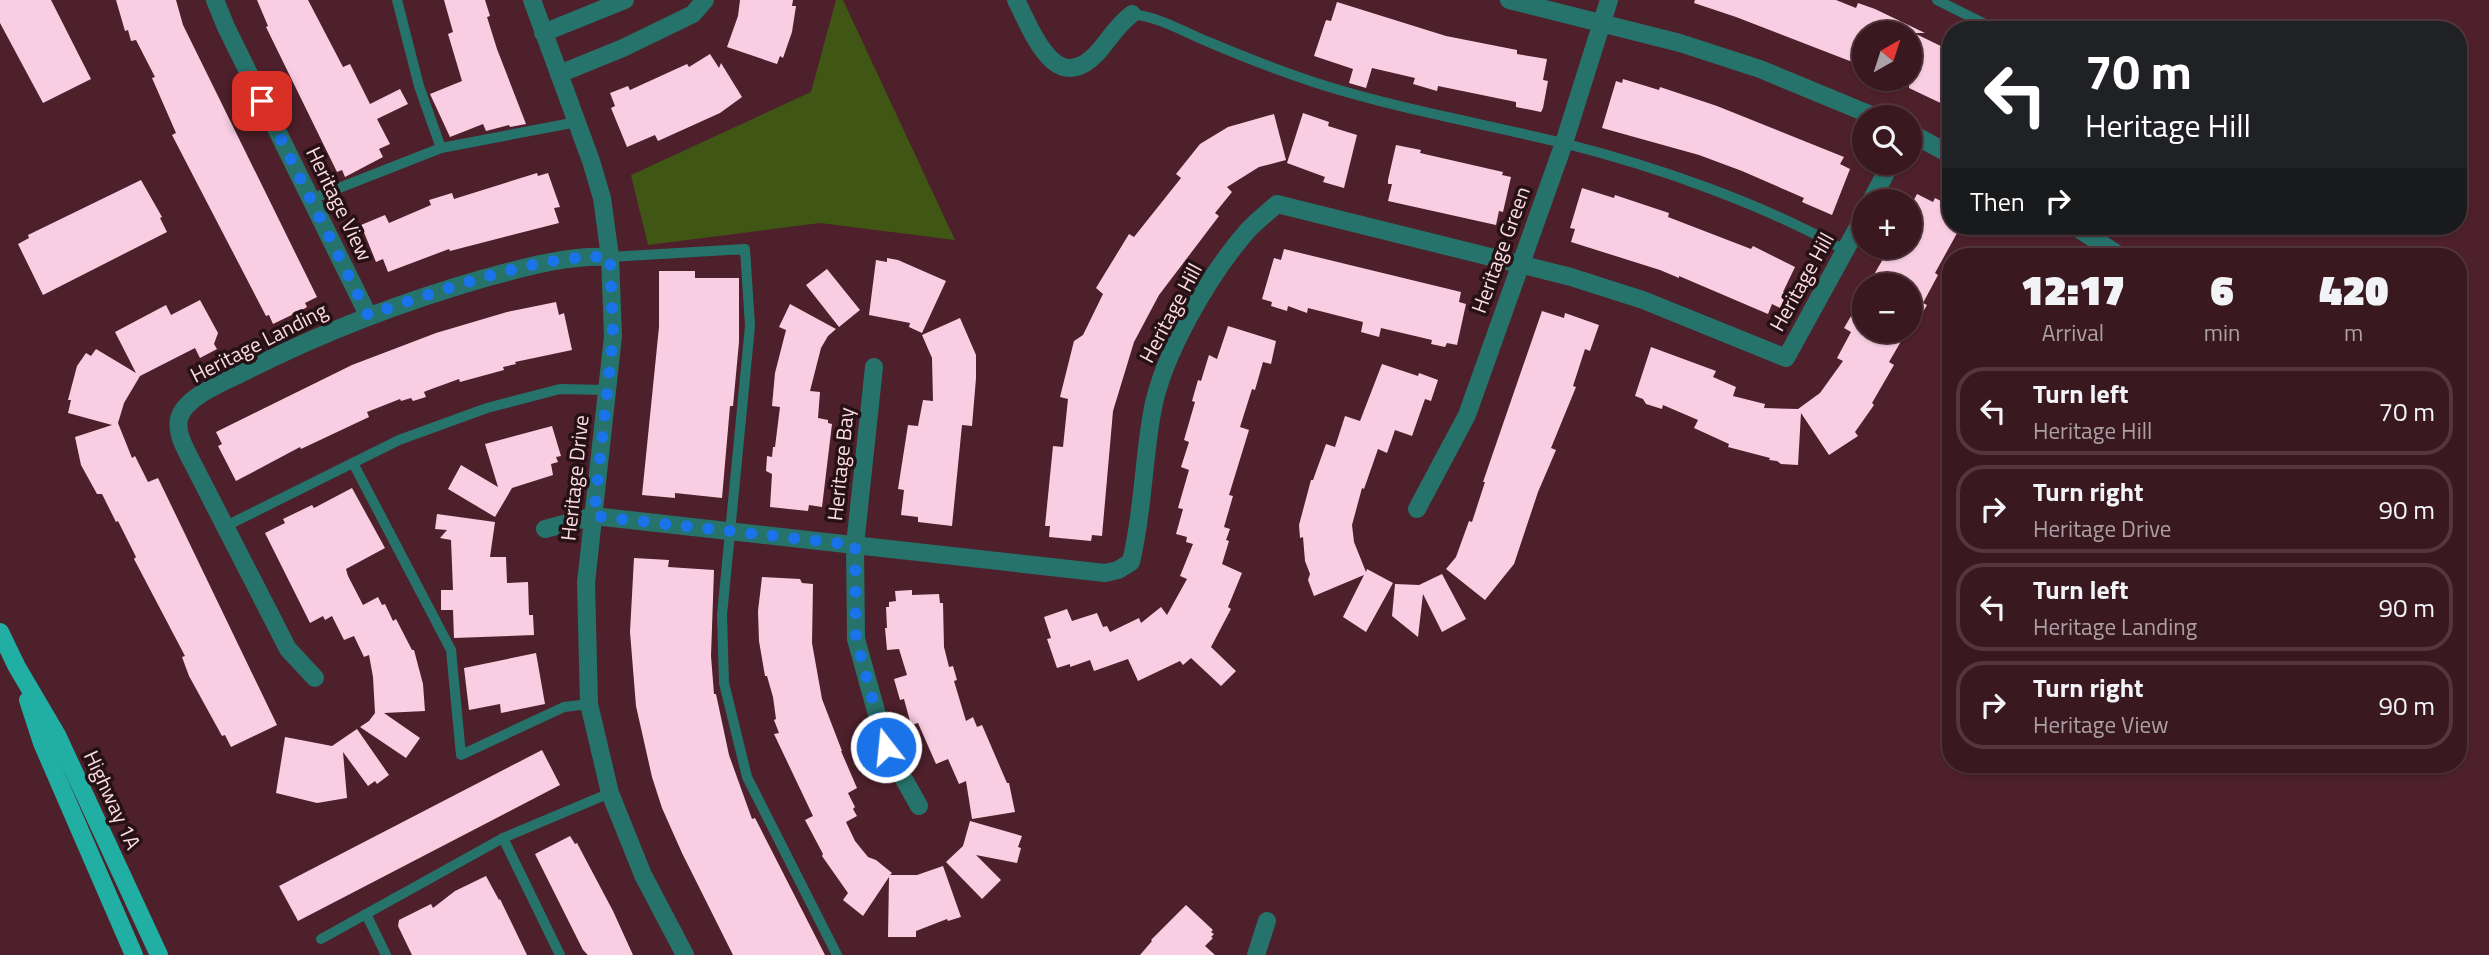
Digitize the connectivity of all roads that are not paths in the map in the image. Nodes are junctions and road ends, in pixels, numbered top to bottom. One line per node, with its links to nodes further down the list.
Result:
1 (215, 0): 21 (street, Heritage View)
2 (397, 0): 19 (lane)
3 (532, 0): 13 (street, Heritage Drive)
4 (625, 0): 13 (street)
5 (705, 0): 14 (street)
6 (1016, 0): 10 (street)
7 (1508, 0): 12 (street)
8 (1609, 0): 12 (street, Heritage Green)
9 (1937, 0): 11 (lane)
10 (1132, 14): 18 (lane)
11 (1979, 21)
12 (1603, 23): 15 (street); 18 (street, Heritage Green)
13 (543, 33): 14 (street, Heritage Drive)
14 (559, 74): 16 (street, Heritage Drive)
15 (1852, 107)
16 (577, 122): 19 (lane); 26 (street, Heritage Drive)
17 (1922, 139): 20 (street)
18 (1564, 143): 25 (lane); 27 (street, Heritage Green)
19 (441, 148): 21 (lane)
20 (1942, 150)
21 (311, 199): 28 (street, Heritage View)
22 (2088, 235): 24 (street)
23 (1852, 239): 25 (street, Heritage Hill)
24 (2108, 248)
25 (1846, 251): 27 (street, Heritage Hill)
26 (610, 257): 28 (street, Heritage Landing); 30 (street, Heritage Drive); 36 (lane)
27 (1521, 264): 32 (street, Heritage Green); 37 (street, Heritage Hill)
28 (368, 315): 34 (street, Heritage Landing)
29 (874, 367): 37 (street, Heritage Bay)
30 (606, 390): 31 (lane); 33 (street, Heritage Drive)
31 (353, 463): 34 (lane); 41 (lane)
32 (1418, 509)
33 (594, 516): 35 (street, Heritage Hill); 36 (street, Heritage Hill); 41 (street, Heritage Drive)
34 (224, 527): 40 (street, Heritage Landing)
35 (545, 529)
36 (731, 532): 37 (street, Heritage Hill); 53 (lane)
37 (855, 545): 43 (street, Heritage Bay)
38 (0, 632): 39 (main road, Highway 1A)
39 (17, 667): 48 (main road, Highway 1A); 49 (main road, Highway 1A)
40 (315, 678)
41 (589, 704): 42 (street, Heritage Drive)
42 (610, 793): 44 (lane); 52 (street, Heritage Drive)
43 (919, 806)
44 (503, 838): 45 (lane); 51 (lane)
45 (366, 914): 47 (lane); 50 (lane)
46 (1267, 921): 54 (street)
47 (321, 939)
48 (134, 955)
49 (159, 955)
50 (386, 955)
51 (560, 955)
52 (685, 955)
53 (837, 955)
54 (1256, 955)

